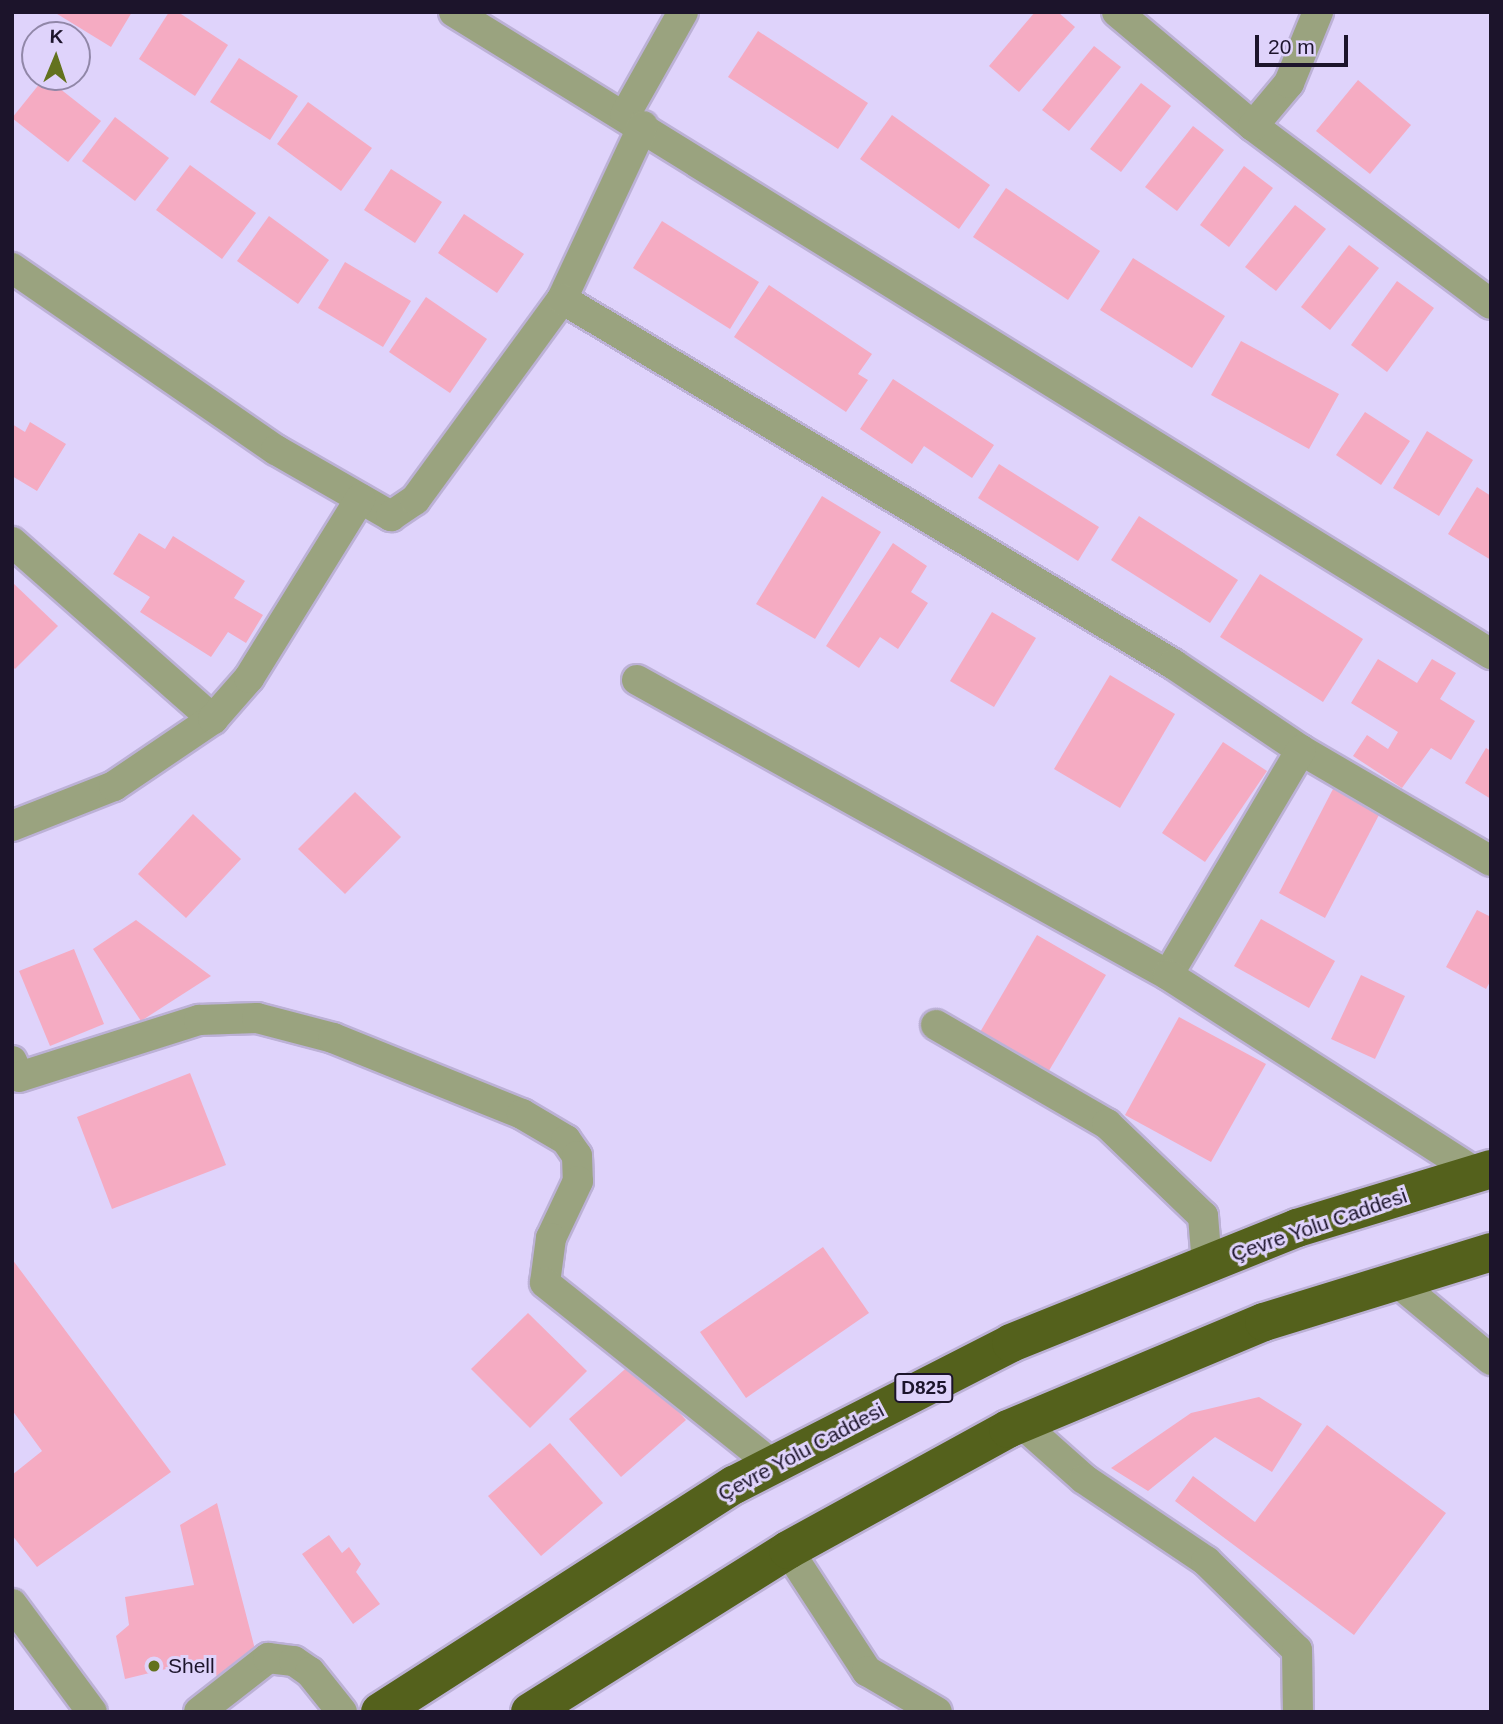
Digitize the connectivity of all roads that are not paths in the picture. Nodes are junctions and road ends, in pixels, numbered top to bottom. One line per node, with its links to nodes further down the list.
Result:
1 (454, 12): 5 (street)
2 (683, 12): 5 (street)
3 (1117, 12): 6 (street)
4 (1318, 12): 6 (street)
5 (634, 121): 8 (street); 12 (street)
6 (1253, 126): 9 (street)
7 (12, 268): 10 (street)
8 (562, 299): 10 (street); 15 (street)
9 (1491, 304)
10 (360, 499): 14 (street)
11 (12, 541): 14 (street)
12 (1491, 654)
13 (637, 680): 18 (street)
14 (213, 719): 16 (street)
15 (1301, 750): 17 (street); 18 (street)
16 (12, 826)
17 (1491, 861)
18 (1168, 975): 21 (street)
19 (936, 1025): 23 (street)
20 (12, 1061): 27 (street)
21 (1484, 1171): 23 (highway, Çevre Yolu Caddesi / D825)
22 (1491, 1252): 24 (highway)
23 (1207, 1264): 27 (highway, Çevre Yolu Caddesi / D825)
24 (1396, 1281): 25 (street); 26 (highway)
25 (1491, 1360)
26 (1021, 1423): 28 (highway); 36 (street)
27 (773, 1465): 34 (highway, Çevre Yolu Caddesi / D825)
28 (788, 1550): 30 (highway); 35 (street)
29 (12, 1604): 31 (street)
30 (537, 1710)
31 (92, 1712)
32 (199, 1712): 33 (street)
33 (342, 1712)
34 (380, 1712)
35 (937, 1712)
36 (1298, 1712)

